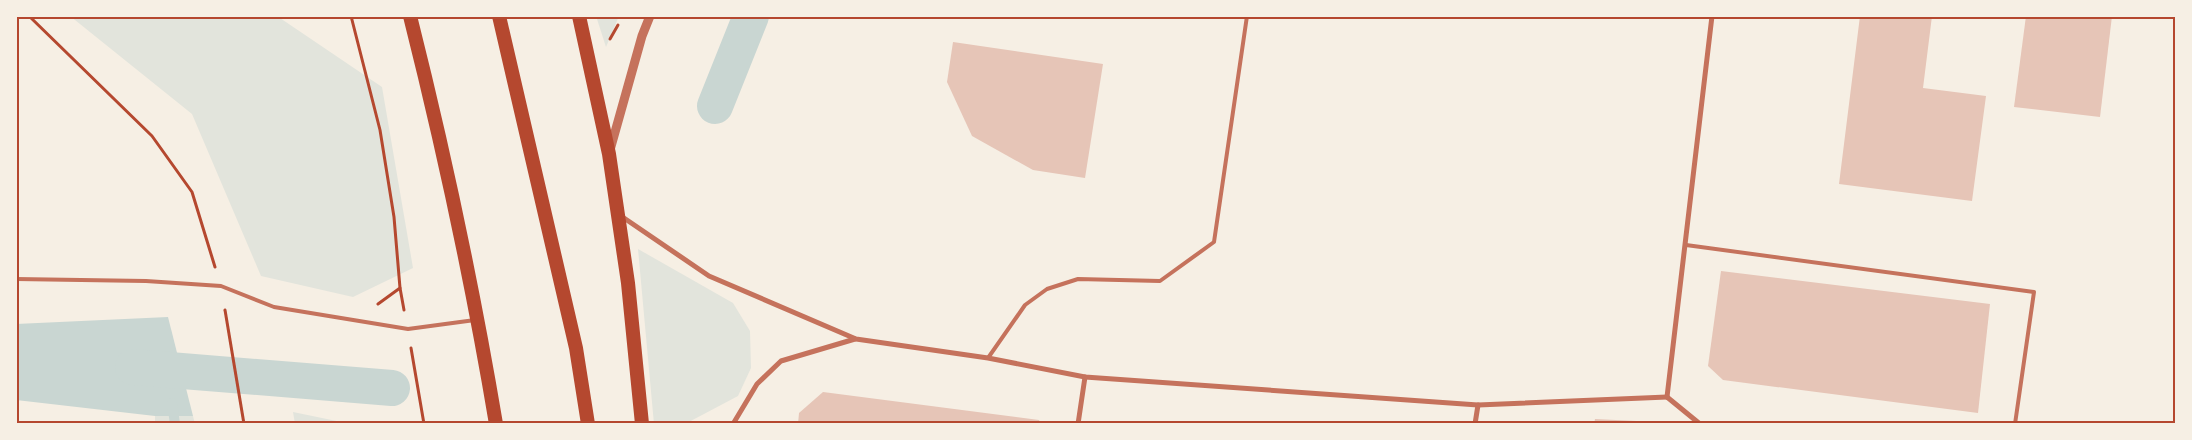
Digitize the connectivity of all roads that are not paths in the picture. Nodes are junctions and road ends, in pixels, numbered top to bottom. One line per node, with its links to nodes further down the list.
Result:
1 (410, 16): 11 (highway)
2 (499, 16): 18 (highway)
3 (579, 16): 7 (highway)
4 (650, 16): 7 (street)
5 (1247, 16): 13 (lane)
6 (1712, 16): 9 (street)
7 (609, 154): 8 (highway)
8 (616, 212): 12 (street); 19 (highway)
9 (1686, 245): 15 (street); 24 (lane)
10 (16, 279): 11 (lane)
11 (479, 319): 17 (highway)
12 (856, 339): 13 (street); 20 (street)
13 (988, 358): 14 (street)
14 (1084, 377): 16 (street); 21 (street)
15 (1667, 397): 16 (street); 23 (street)
16 (1478, 405): 22 (street)
17 (496, 424)
18 (588, 424)
19 (642, 424)
20 (733, 424)
21 (1078, 424)
22 (1475, 424)
23 (1700, 424)
24 (2015, 424)

